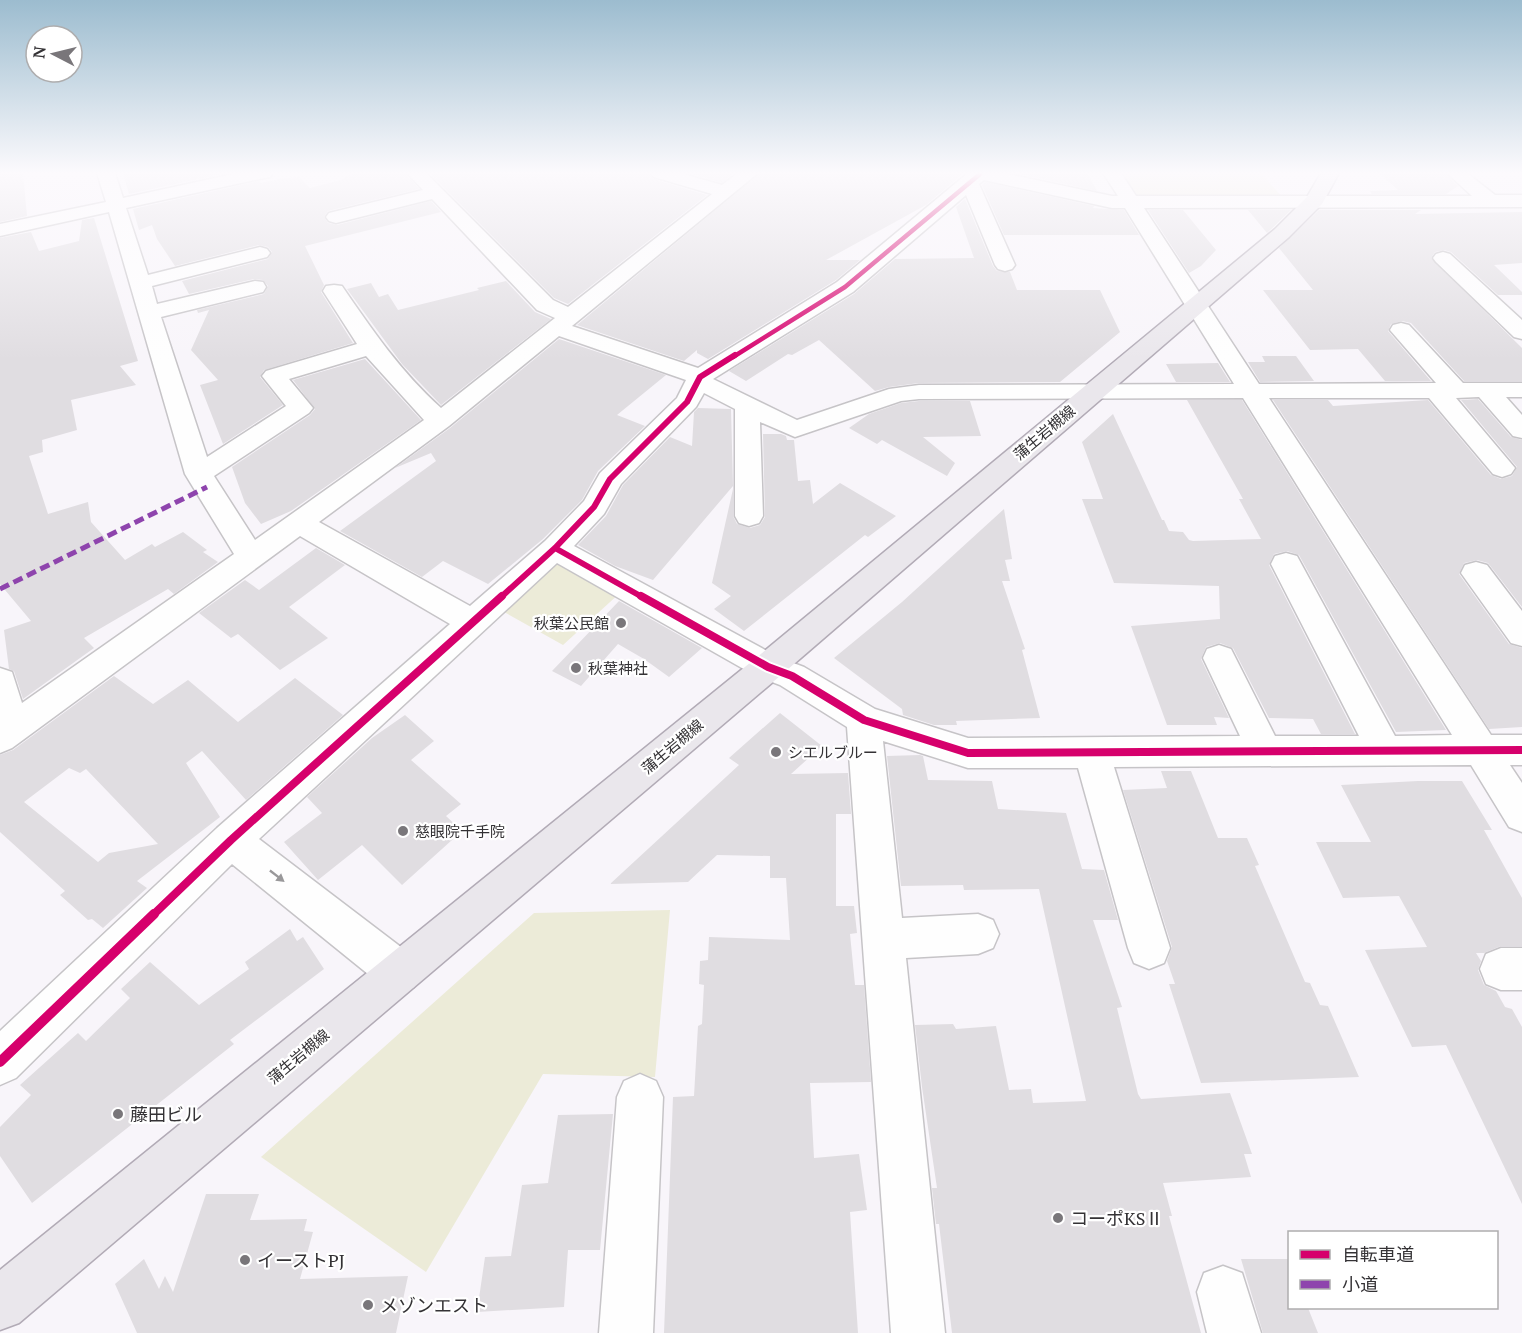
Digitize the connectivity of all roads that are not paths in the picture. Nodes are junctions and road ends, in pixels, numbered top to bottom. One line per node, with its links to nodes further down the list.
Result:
1 (125, 235): 11 (street)
2 (478, 235): 18 (street)
3 (673, 235): 18 (street)
4 (907, 235): 22 (street)
5 (995, 235): 10 (street)
6 (1151, 235): 16 (street)
7 (1279, 235): 16 (main road, 蒲生岩槻線)
8 (260, 253): 11 (street)
9 (1443, 258): 14 (street)
10 (1005, 265)
11 (140, 283): 17 (street)
12 (255, 287): 17 (street)
13 (334, 291): 21 (street)
14 (1490, 302): 15 (street); 20 (street)
15 (1522, 302)
16 (1195, 306): 26 (main road, 蒲生岩槻線); 27 (street)
17 (149, 313): 32 (street)
18 (564, 323): 22 (street); 29 (street)
19 (1401, 330): 23 (street)
20 (1522, 332)
21 (370, 346): 29 (street); 32 (street)
22 (699, 379): 28 (street); 35 (street)
23 (1446, 390): 24 (street); 27 (street); 31 (street)
24 (1486, 390): 25 (street); 30 (street)
25 (1522, 390)
26 (1092, 391): 27 (street); 28 (street); 42 (main road, 蒲生岩槻線)
27 (1251, 391): 46 (street)
28 (747, 404): 33 (street)
29 (440, 421): 34 (street)
30 (1522, 430)
31 (1502, 468)
32 (199, 474): 36 (street)
33 (749, 516)
34 (297, 522): 36 (street); 39 (street)
35 (555, 548): 39 (street); 42 (street)
36 (250, 556): 45 (street)
37 (1286, 564): 48 (street)
38 (1476, 573): 40 (street)
39 (473, 622): 52 (street)
40 (1522, 634)
41 (1219, 658): 49 (street)
42 (768, 667): 44 (street); 56 (main road, 蒲生岩槻線)
43 (0, 681): 45 (street)
44 (864, 720): 50 (street); 54 (street)
45 (6, 734)
46 (1480, 750): 47 (street); 48 (street); 51 (street)
47 (1522, 750)
48 (1385, 751): 49 (street)
49 (1265, 752): 50 (street)
50 (1092, 753): 55 (street)
51 (1522, 815)
52 (231, 840): 56 (street, one-way to 56); 57 (street)
53 (978, 934): 54 (street)
54 (883, 939): 61 (street)
55 (1149, 948)
56 (399, 972): 59 (main road, 蒲生岩槻線)
57 (0, 1062)
58 (640, 1096): 60 (street)
59 (0, 1304)
60 (626, 1333)
61 (918, 1333)

